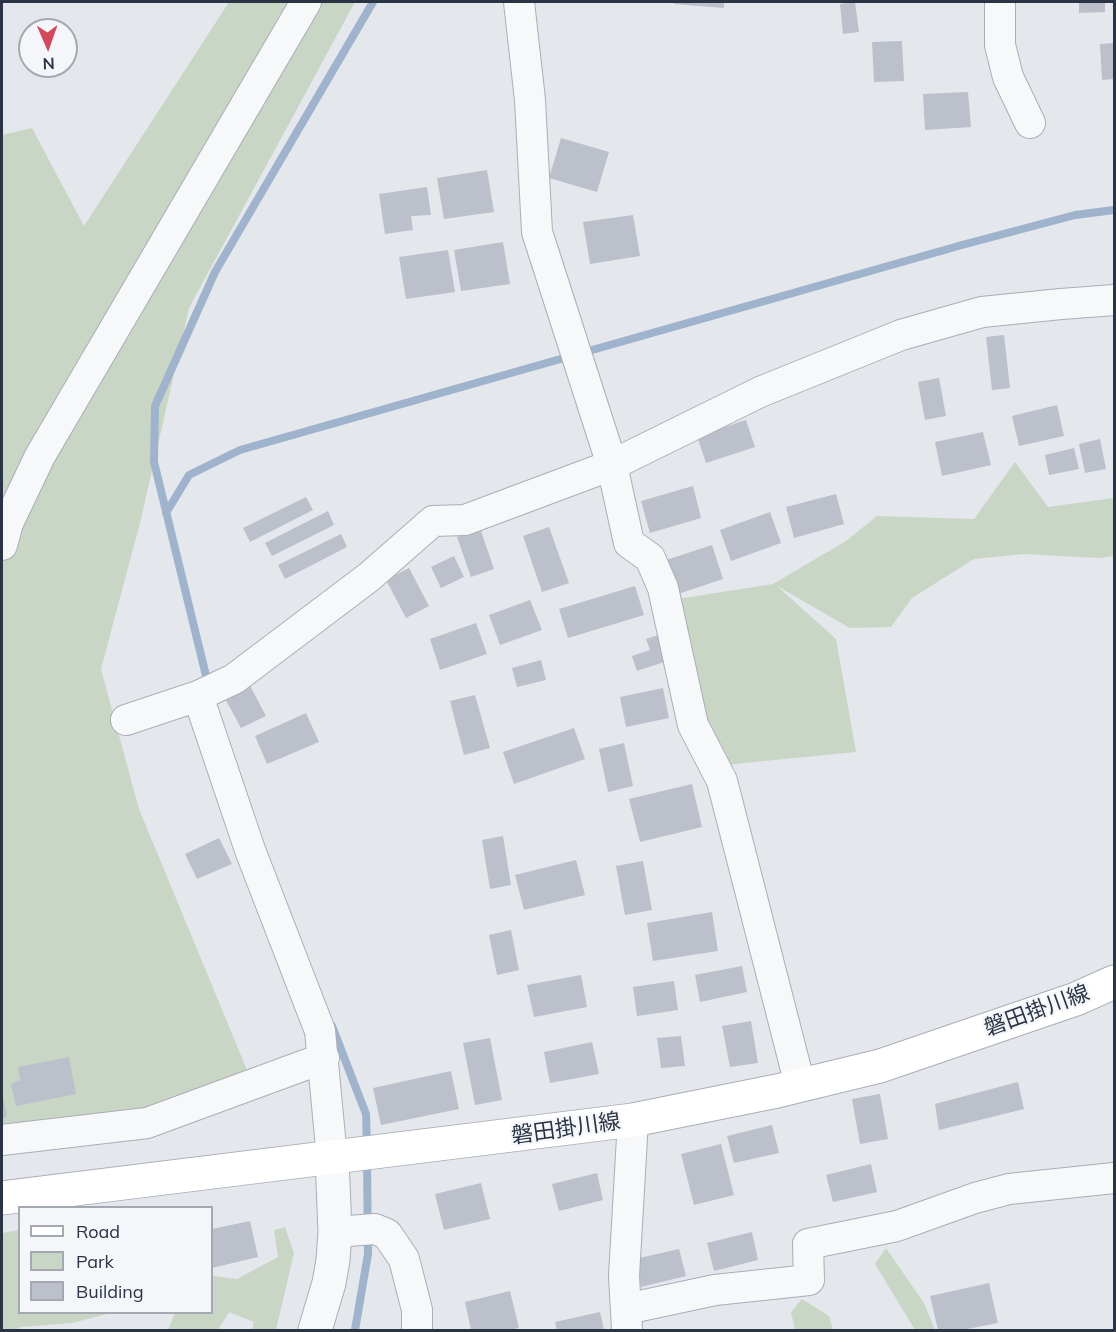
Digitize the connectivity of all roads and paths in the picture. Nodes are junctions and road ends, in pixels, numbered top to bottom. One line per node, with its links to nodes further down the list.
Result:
1 (306, 2): 7 (street)
2 (519, 2): 6 (street)
3 (1000, 2): 4 (street)
4 (1030, 123)
5 (1114, 300): 6 (street)
6 (612, 465): 8 (street); 12 (street)
7 (2, 545)
8 (198, 696): 9 (street); 11 (street)
9 (126, 720)
10 (1114, 982): 12 (main road, 磐田掛川線)
11 (324, 1058): 14 (street); 15 (street)
12 (800, 1085): 13 (main road, 磐田掛川線)
13 (633, 1120): 15 (main road, 磐田掛川線); 19 (street)
14 (2, 1140)
15 (332, 1158): 17 (main road, 磐田掛川線); 18 (street)
16 (1114, 1178): 19 (street)
17 (2, 1198)
18 (334, 1232): 20 (street); 21 (street)
19 (626, 1320)
20 (315, 1330)
21 (417, 1330)

